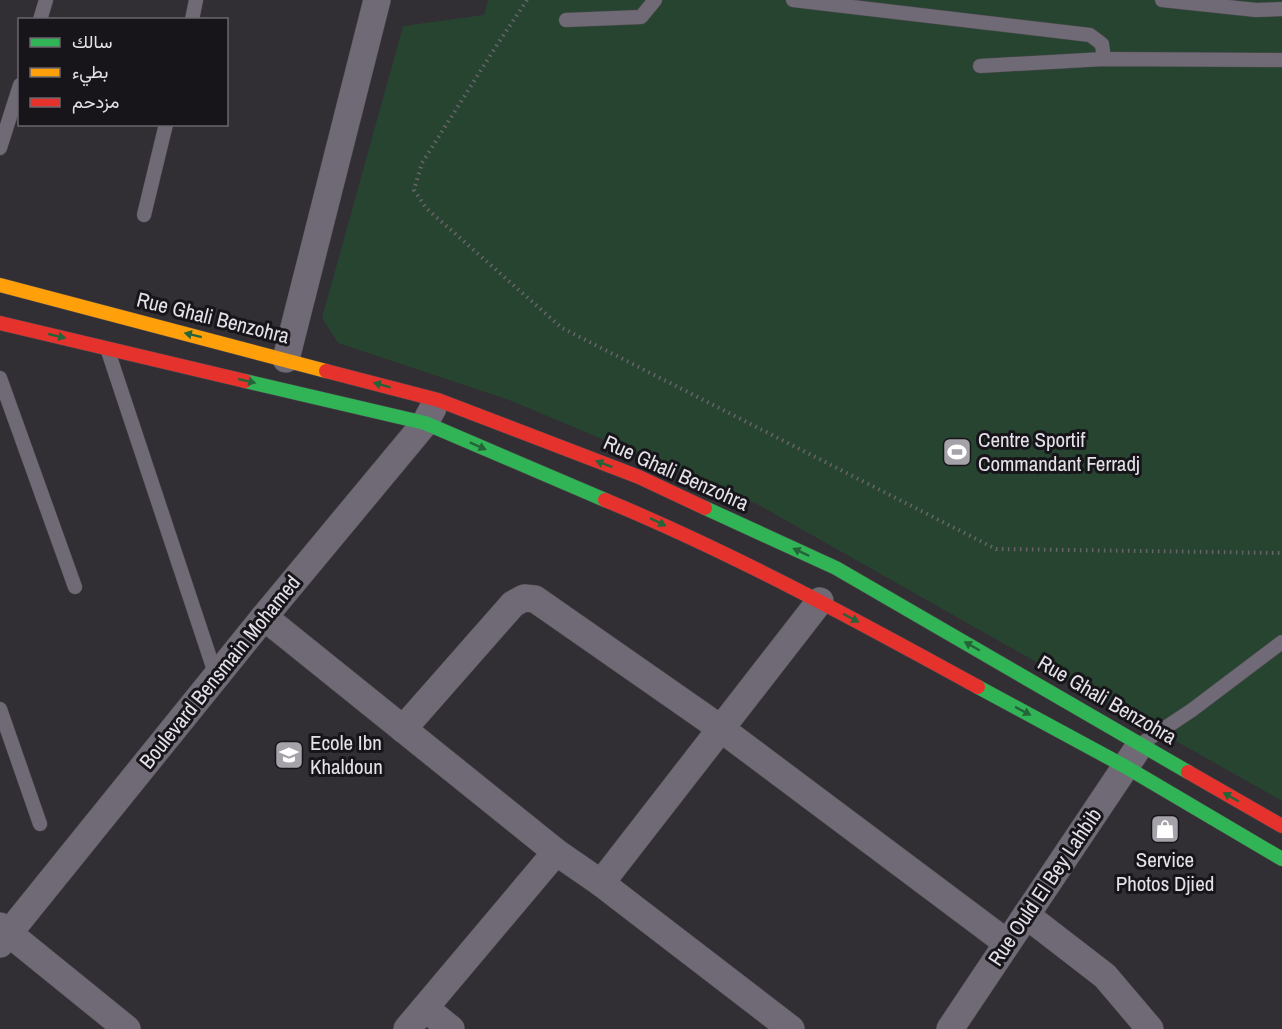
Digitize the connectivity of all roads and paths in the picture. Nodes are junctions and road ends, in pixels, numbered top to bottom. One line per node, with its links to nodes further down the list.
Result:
1 (46, 0): 9 (lane)
2 (196, 0): 10 (lane)
3 (376, 0): 22 (street)
4 (528, 0): 26 (path)
5 (655, 0): 11 (lane)
6 (793, 0): 12 (lane)
7 (1162, 0): 8 (lane)
8 (1282, 9)
9 (41, 18)
10 (192, 18)
11 (566, 20)
12 (1104, 59): 13 (lane); 14 (lane)
13 (1282, 60)
14 (980, 66)
15 (18, 91): 17 (lane)
16 (166, 126): 18 (lane)
17 (0, 148)
18 (144, 215)
19 (0, 285): 22 (main road, Rue Ghali Benzohra, one-way to 19)
20 (0, 323): 21 (main road, one-way to 21)
21 (107, 348): 25 (main road, one-way to 25); 31 (lane)
22 (286, 359): 24 (main road, Rue Ghali Benzohra, one-way to 22)
23 (0, 378): 27 (lane)
24 (438, 400): 25 (street, Boulevard Bensmain Mohamed); 35 (main road, Rue Ghali Benzohra, one-way to 24)
25 (424, 423): 28 (main road, one-way to 28); 29 (street, Boulevard Bensmain Mohamed)
26 (1282, 553)
27 (75, 587)
28 (820, 602): 33 (street); 36 (main road, one-way to 36)
29 (264, 617): 31 (street, Boulevard Bensmain Mohamed); 34 (street)
30 (1282, 642): 35 (lane)
31 (216, 676): 43 (street, Boulevard Bensmain Mohamed)
32 (0, 709): 37 (lane)
33 (720, 728): 34 (street); 41 (street); 44 (street)
34 (403, 729): 39 (street)
35 (1141, 744): 36 (street, Rue Ould El Bey Lahbib); 38 (main road, Rue Ghali Benzohra, one-way to 35)
36 (1126, 767): 40 (main road); 42 (street, Rue Ould El Bey Lahbib)
37 (40, 824)
38 (1282, 826)
39 (556, 852): 41 (street); 45 (street)
40 (1282, 859)
41 (601, 883): 47 (street)
42 (1026, 915): 44 (street, Rue Ould El Bey Lahbib); 51 (street)
43 (3, 934): 46 (street)
44 (1008, 943): 50 (street, Rue Ould El Bey Lahbib)
45 (424, 1008): 48 (street); 49 (street)
46 (119, 1026)
47 (779, 1026)
48 (406, 1029)
49 (451, 1029)
50 (950, 1029)
51 (1150, 1029)

